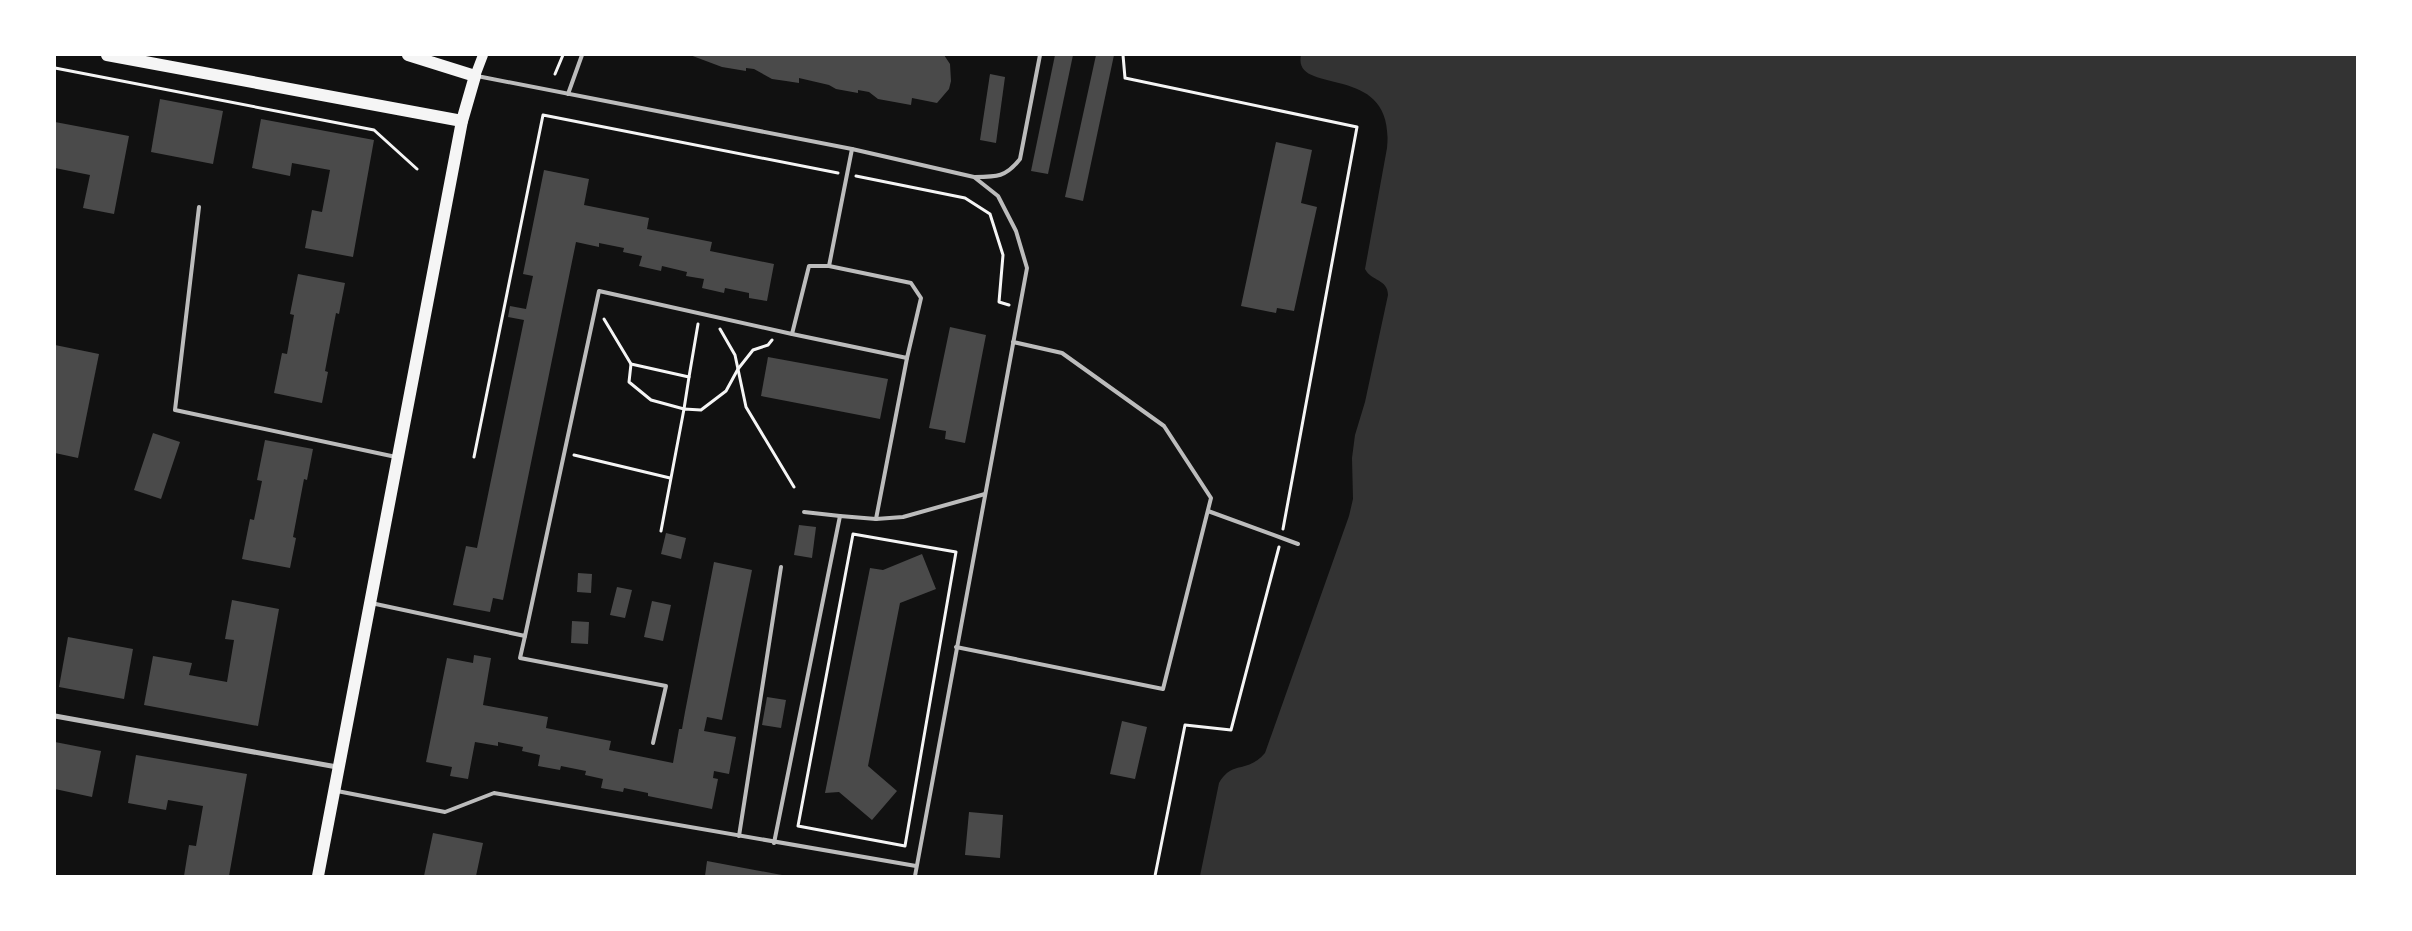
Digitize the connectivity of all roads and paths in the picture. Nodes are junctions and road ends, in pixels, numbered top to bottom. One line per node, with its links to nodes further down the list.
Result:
1 (107, 55): 12 (main road)
2 (408, 55): 10 (main road)
3 (483, 55): 10 (main road)
4 (563, 55): 9 (path)
5 (582, 55): 11 (lane)
6 (1040, 55): 16 (lane)
7 (1123, 55): 42 (path)
8 (55, 68): 14 (path)
9 (555, 74)
10 (475, 76): 11 (lane); 12 (main road)
11 (568, 94): 13 (lane)
12 (462, 121): 33 (main road)
13 (852, 149): 15 (lane); 16 (lane)
14 (418, 169)
15 (847, 175): 18 (lane); 20 (path); 32 (path)
16 (974, 177): 20 (lane)
17 (199, 208): 33 (lane)
18 (829, 266): 24 (lane); 26 (lane)
19 (596, 306): 21 (lane); 27 (path); 31 (lane)
20 (1020, 308): 25 (lane)
21 (700, 314): 22 (lane); 29 (path)
22 (714, 317): 23 (lane); 28 (path)
23 (779, 332): 24 (lane); 28 (path)
24 (792, 334): 26 (lane)
25 (1013, 342): 36 (lane); 37 (lane)
26 (907, 358): 40 (lane)
27 (631, 364): 29 (path); 30 (path)
28 (738, 369): 30 (path); 35 (path)
29 (689, 377): 30 (path)
30 (684, 409): 34 (path)
31 (564, 453): 34 (path); 46 (lane)
32 (474, 457)
33 (398, 458): 45 (main road)
34 (670, 478): 41 (path)
35 (794, 488)
36 (985, 494): 40 (lane); 47 (lane)
37 (1208, 510): 42 (lane); 47 (lane)
38 (804, 512): 39 (lane)
39 (840, 516): 40 (lane); 54 (lane)
40 (876, 519)
41 (661, 531)
42 (1281, 538): 43 (lane); 58 (path)
43 (1298, 544)
44 (781, 567): 53 (lane)
45 (371, 602): 46 (lane); 50 (main road)
46 (525, 636): 49 (lane)
47 (956, 646): 55 (lane)
48 (55, 716): 50 (street)
49 (653, 743)
50 (339, 768): 51 (main road)
51 (335, 791): 53 (lane); 56 (main road)
52 (798, 826): 52 (path)
53 (738, 836): 54 (lane)
54 (774, 842): 55 (lane)
55 (916, 866): 57 (lane)
56 (318, 876)
57 (915, 876)
58 (1155, 876)

